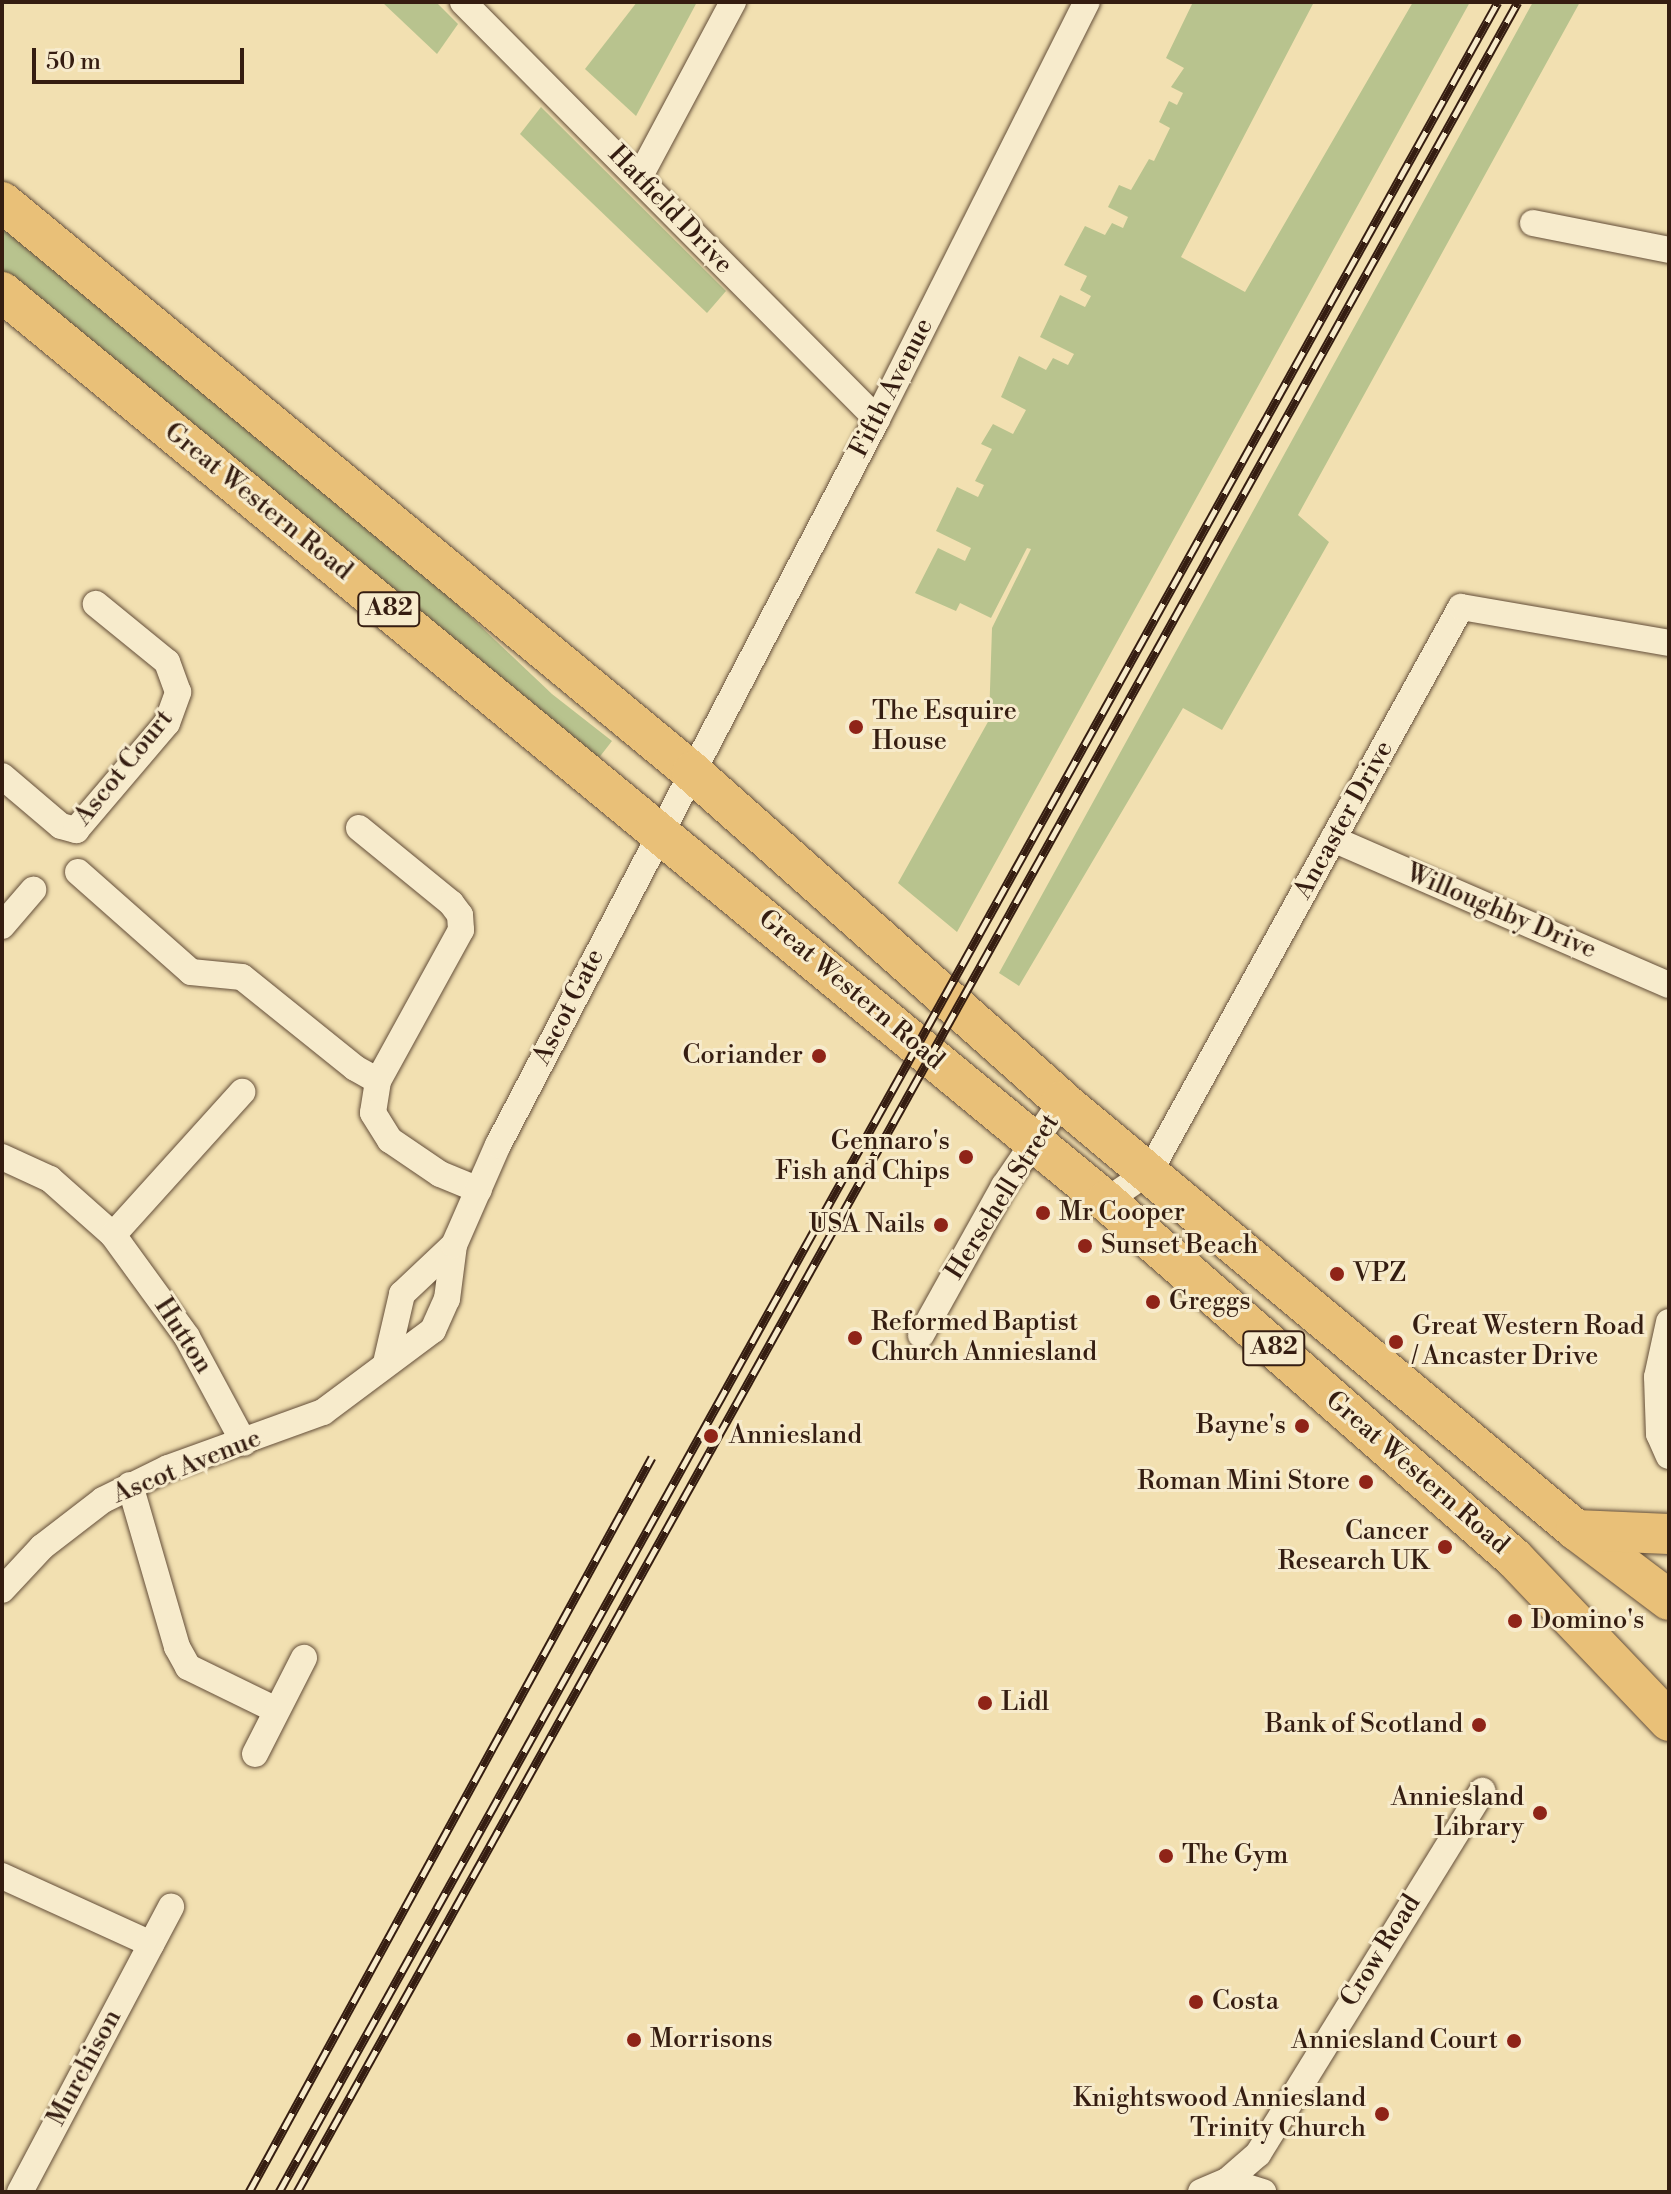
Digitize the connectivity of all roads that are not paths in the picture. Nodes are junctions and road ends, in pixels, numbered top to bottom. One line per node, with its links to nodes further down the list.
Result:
1 (463, 2): 4 (street, Hatfield Drive)
2 (733, 2): 4 (street)
3 (1087, 2): 9 (street, Fifth Avenue)
4 (639, 178): 9 (street, Hatfield Drive)
5 (2, 202): 12 (main road, Great Western Road / A82)
6 (1533, 223): 7 (street)
7 (1669, 250)
8 (2, 292): 15 (main road, Great Western Road / A82)
9 (877, 419): 12 (street, Fifth Avenue)
10 (96, 604): 13 (street, Ascot Court)
11 (1669, 643): 16 (street, Ancaster Drive)
12 (692, 772): 15 (street, Ascot Gate); 23 (main road, Great Western Road / A82)
13 (2, 776)
14 (359, 828): 21 (street)
15 (658, 831): 24 (main road, Great Western Road / A82); 27 (street, Ascot Gate)
16 (1333, 839): 20 (street, Willoughby Drive); 26 (street, Ancaster Drive)
17 (78, 872): 21 (street)
18 (33, 890): 19 (street)
19 (2, 926)
20 (1669, 985)
21 (378, 1081): 27 (street)
22 (242, 1092): 29 (street)
23 (1062, 1101): 24 (street, Herschell Street); 26 (main road, Great Western Road / A82)
24 (1032, 1141): 28 (main road, Great Western Road / A82); 32 (street, Herschell Street)
25 (2, 1157): 29 (street, Hutton)
26 (1150, 1171): 28 (street, Ancaster Drive); 37 (main road, Great Western Road / A82)
27 (479, 1190): 30 (street, Ascot Gate)
28 (1106, 1201): 44 (main road, Great Western Road / A82)
29 (113, 1235): 34 (street, Hutton)
30 (454, 1245): 33 (street); 33 (street, Ascot Avenue)
31 (1669, 1322): 35 (street)
32 (921, 1335)
33 (386, 1363): 34 (street, Ascot Avenue)
34 (244, 1443): 36 (street, Ascot Avenue)
35 (1669, 1456)
36 (130, 1485): 39 (street, Ascot Avenue); 43 (street)
37 (1576, 1530): 38 (main road); 40 (main road, Great Western Road / A82); 41 (main road)
38 (1669, 1534)
39 (6, 1577)
40 (1669, 1600)
41 (1669, 1633)
42 (304, 1658): 43 (street)
43 (276, 1710): 45 (street)
44 (1669, 1721)
45 (255, 1754)
46 (1482, 1791): 50 (street, Crow Road)
47 (2, 1876): 49 (street)
48 (171, 1907): 49 (street, Murchison)
49 (151, 1944): 52 (street, Murchison)
50 (1258, 2154): 51 (street, Crow Road); 54 (street)
51 (1227, 2181): 53 (street, Crow Road); 54 (street)
52 (20, 2192)
53 (1201, 2192)
54 (1266, 2192)

